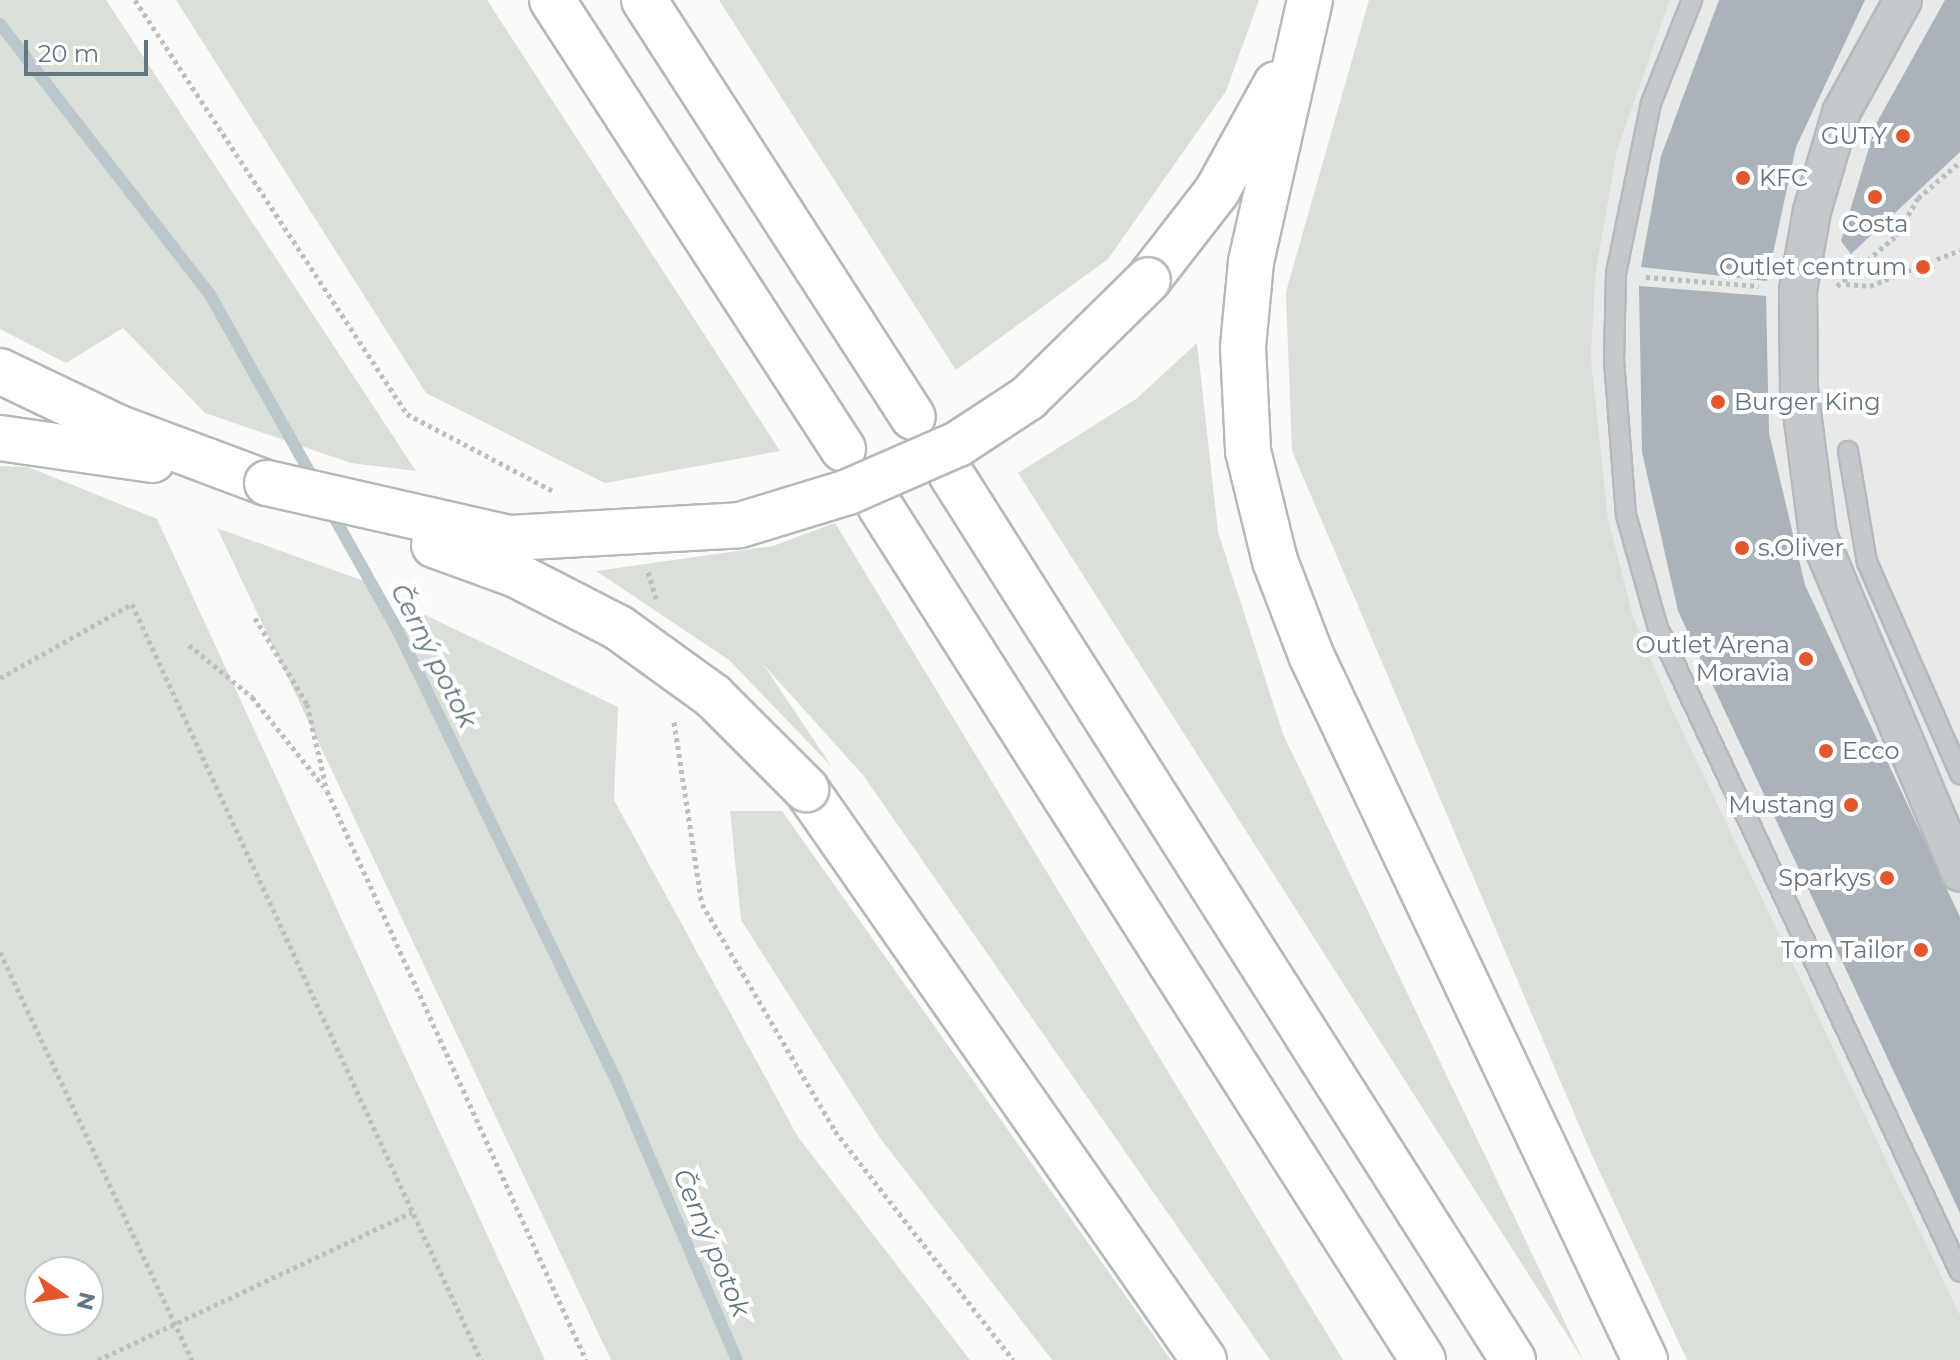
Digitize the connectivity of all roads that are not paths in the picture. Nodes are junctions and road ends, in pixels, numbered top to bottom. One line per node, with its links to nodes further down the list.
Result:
1 (552, 0): 10 (highway)
2 (644, 0): 7 (highway)
3 (1692, 0): 17 (lane)
4 (1903, 0): 16 (street)
5 (1309, 2): 13 (highway, bridge); 21 (highway)
6 (0, 371): 9 (highway)
7 (913, 417)
8 (0, 438): 9 (highway)
9 (112, 439): 13 (highway)
10 (843, 449)
11 (1848, 451): 15 (lane)
12 (951, 474): 20 (highway)
13 (267, 483): 18 (highway, bridge)
14 (880, 506): 19 (highway)
15 (1960, 774)
16 (1960, 872)
17 (1960, 1272)
18 (1204, 1360)
19 (1423, 1360)
20 (1513, 1360)
21 (1645, 1360)

